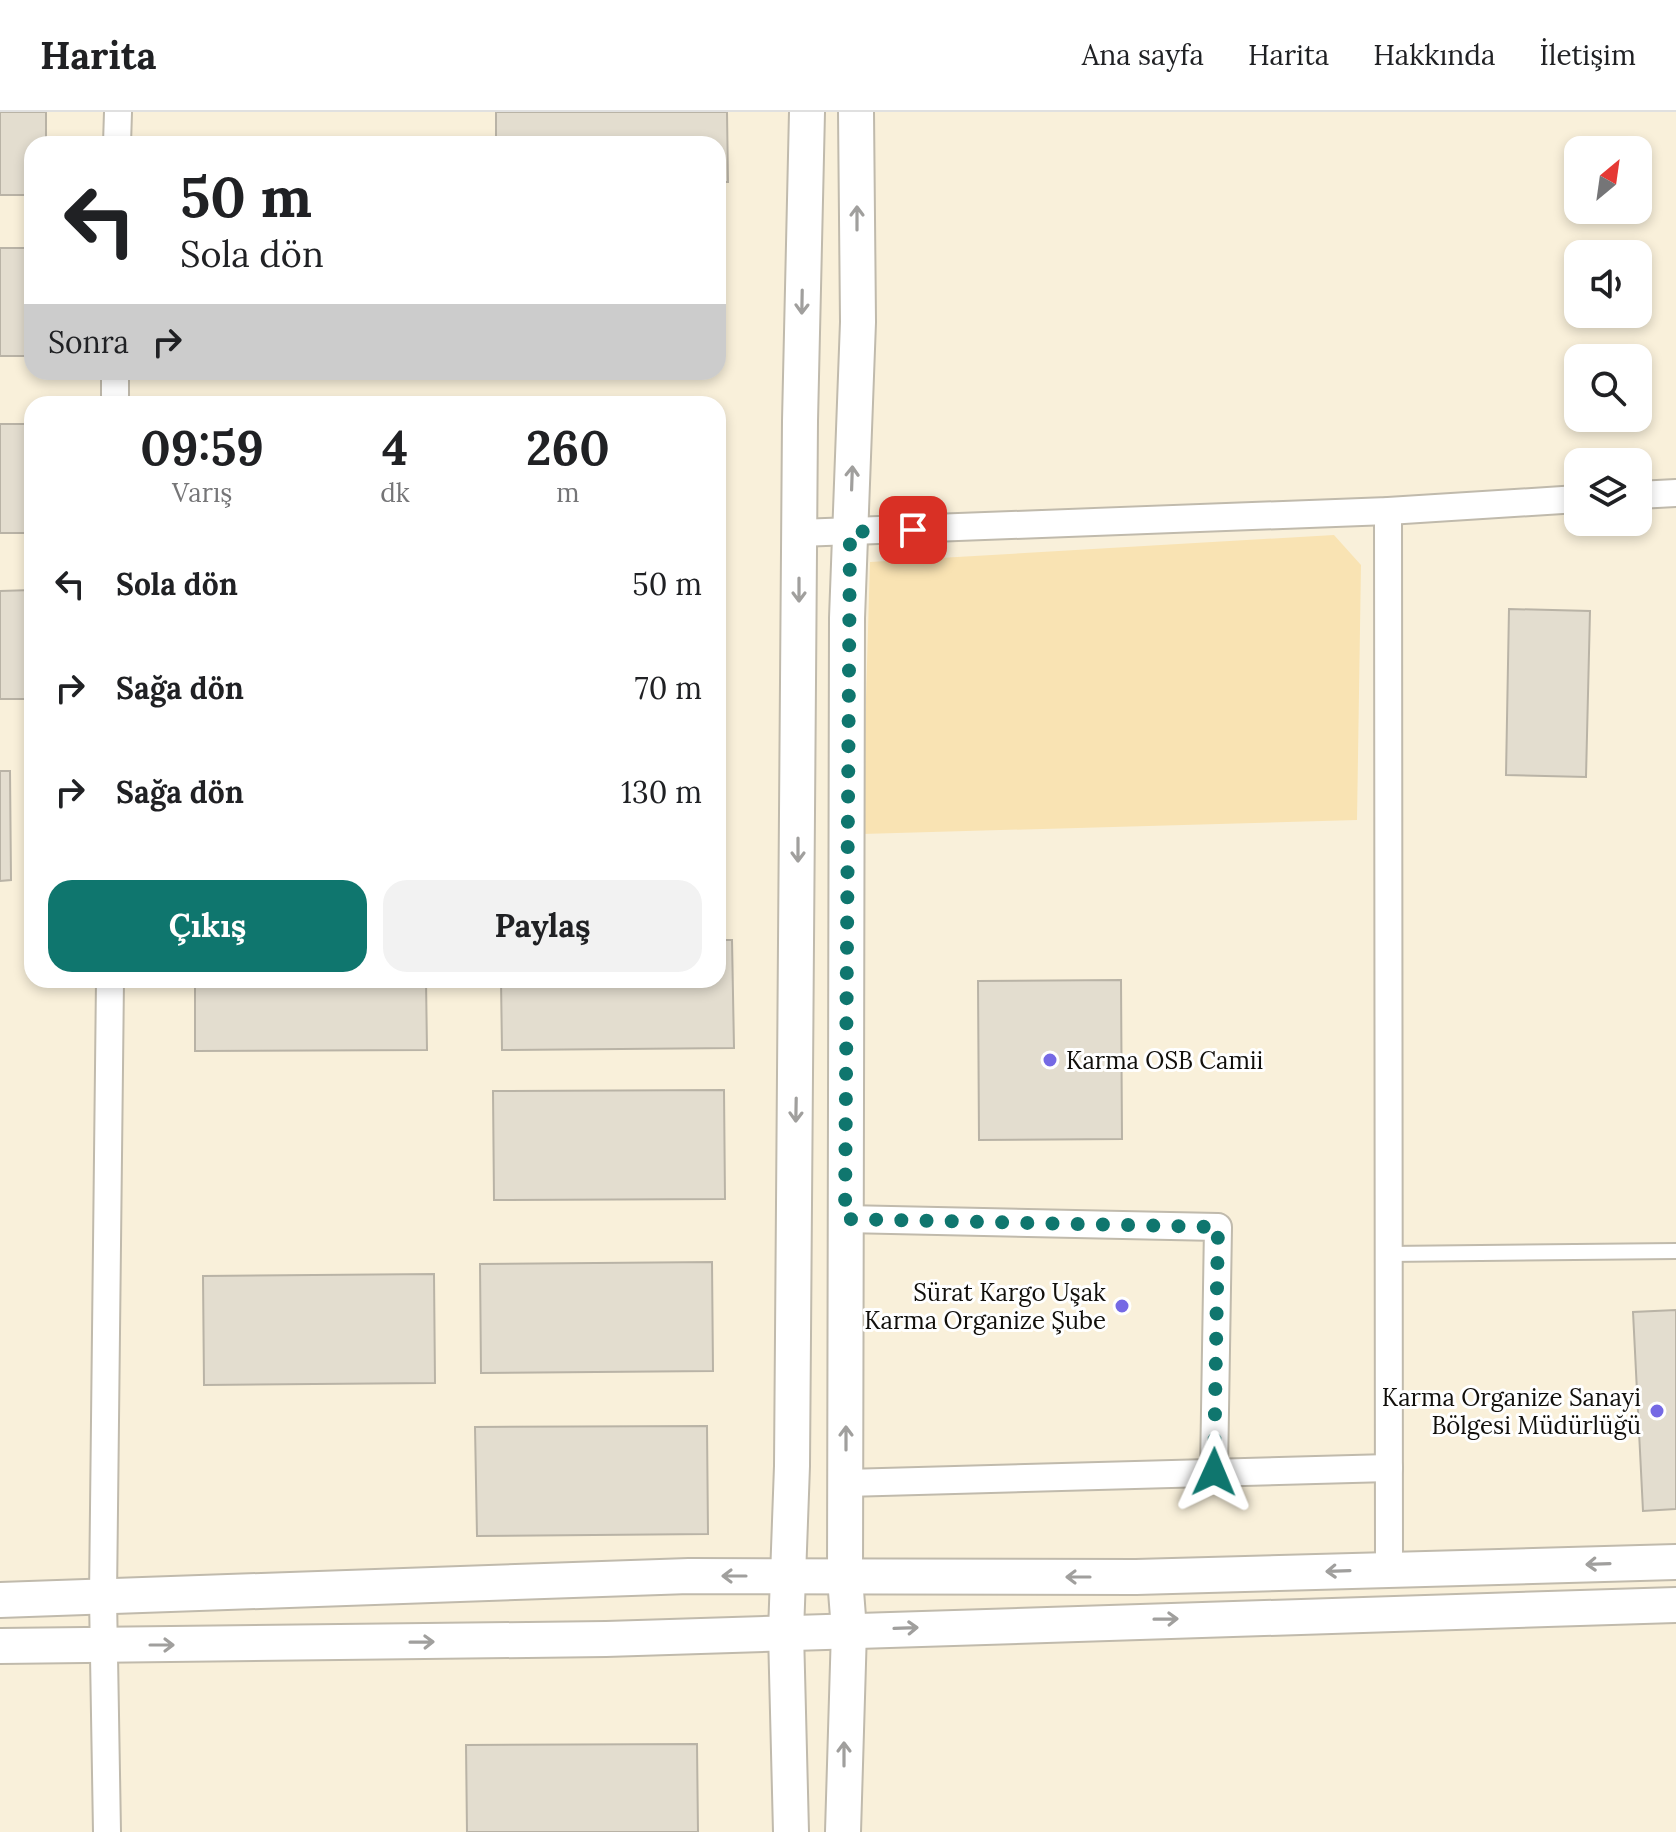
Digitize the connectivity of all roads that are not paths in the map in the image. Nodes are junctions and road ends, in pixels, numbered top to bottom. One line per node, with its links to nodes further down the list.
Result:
1 (118, 112): 4 (street)
2 (807, 112): 10 (street, one-way to 10)
3 (856, 112): 9 (street, one-way to 3)
4 (117, 136)
5 (1676, 493): 6 (street)
6 (1652, 494)
7 (1564, 500): 8 (street)
8 (1388, 511): 9 (street); 14 (street)
9 (850, 532): 10 (street); 12 (street)
10 (799, 533): 20 (street, one-way to 20)
11 (110, 988): 22 (street)
12 (845, 1219): 16 (street); 17 (street, one-way to 12)
13 (1676, 1251): 14 (lane)
14 (1389, 1254): 15 (street)
15 (1389, 1468): 16 (street); 19 (street)
16 (1214, 1472): 17 (street)
17 (846, 1483): 21 (street)
18 (1676, 1562): 19 (street, one-way to 19)
19 (1389, 1570): 21 (street, one-way to 21)
20 (789, 1576): 21 (street); 22 (street, one-way to 22); 26 (street)
21 (845, 1578): 25 (street)
22 (103, 1597): 23 (street); 28 (street)
23 (0, 1600)
24 (1676, 1605): 25 (street, one-way to 24)
25 (849, 1630): 26 (street); 31 (street, one-way to 25)
26 (786, 1632): 28 (street, one-way to 26); 30 (street)
27 (0, 1646): 28 (street)
28 (107, 1646): 29 (street)
29 (107, 1832)
30 (791, 1832)
31 (843, 1832)

